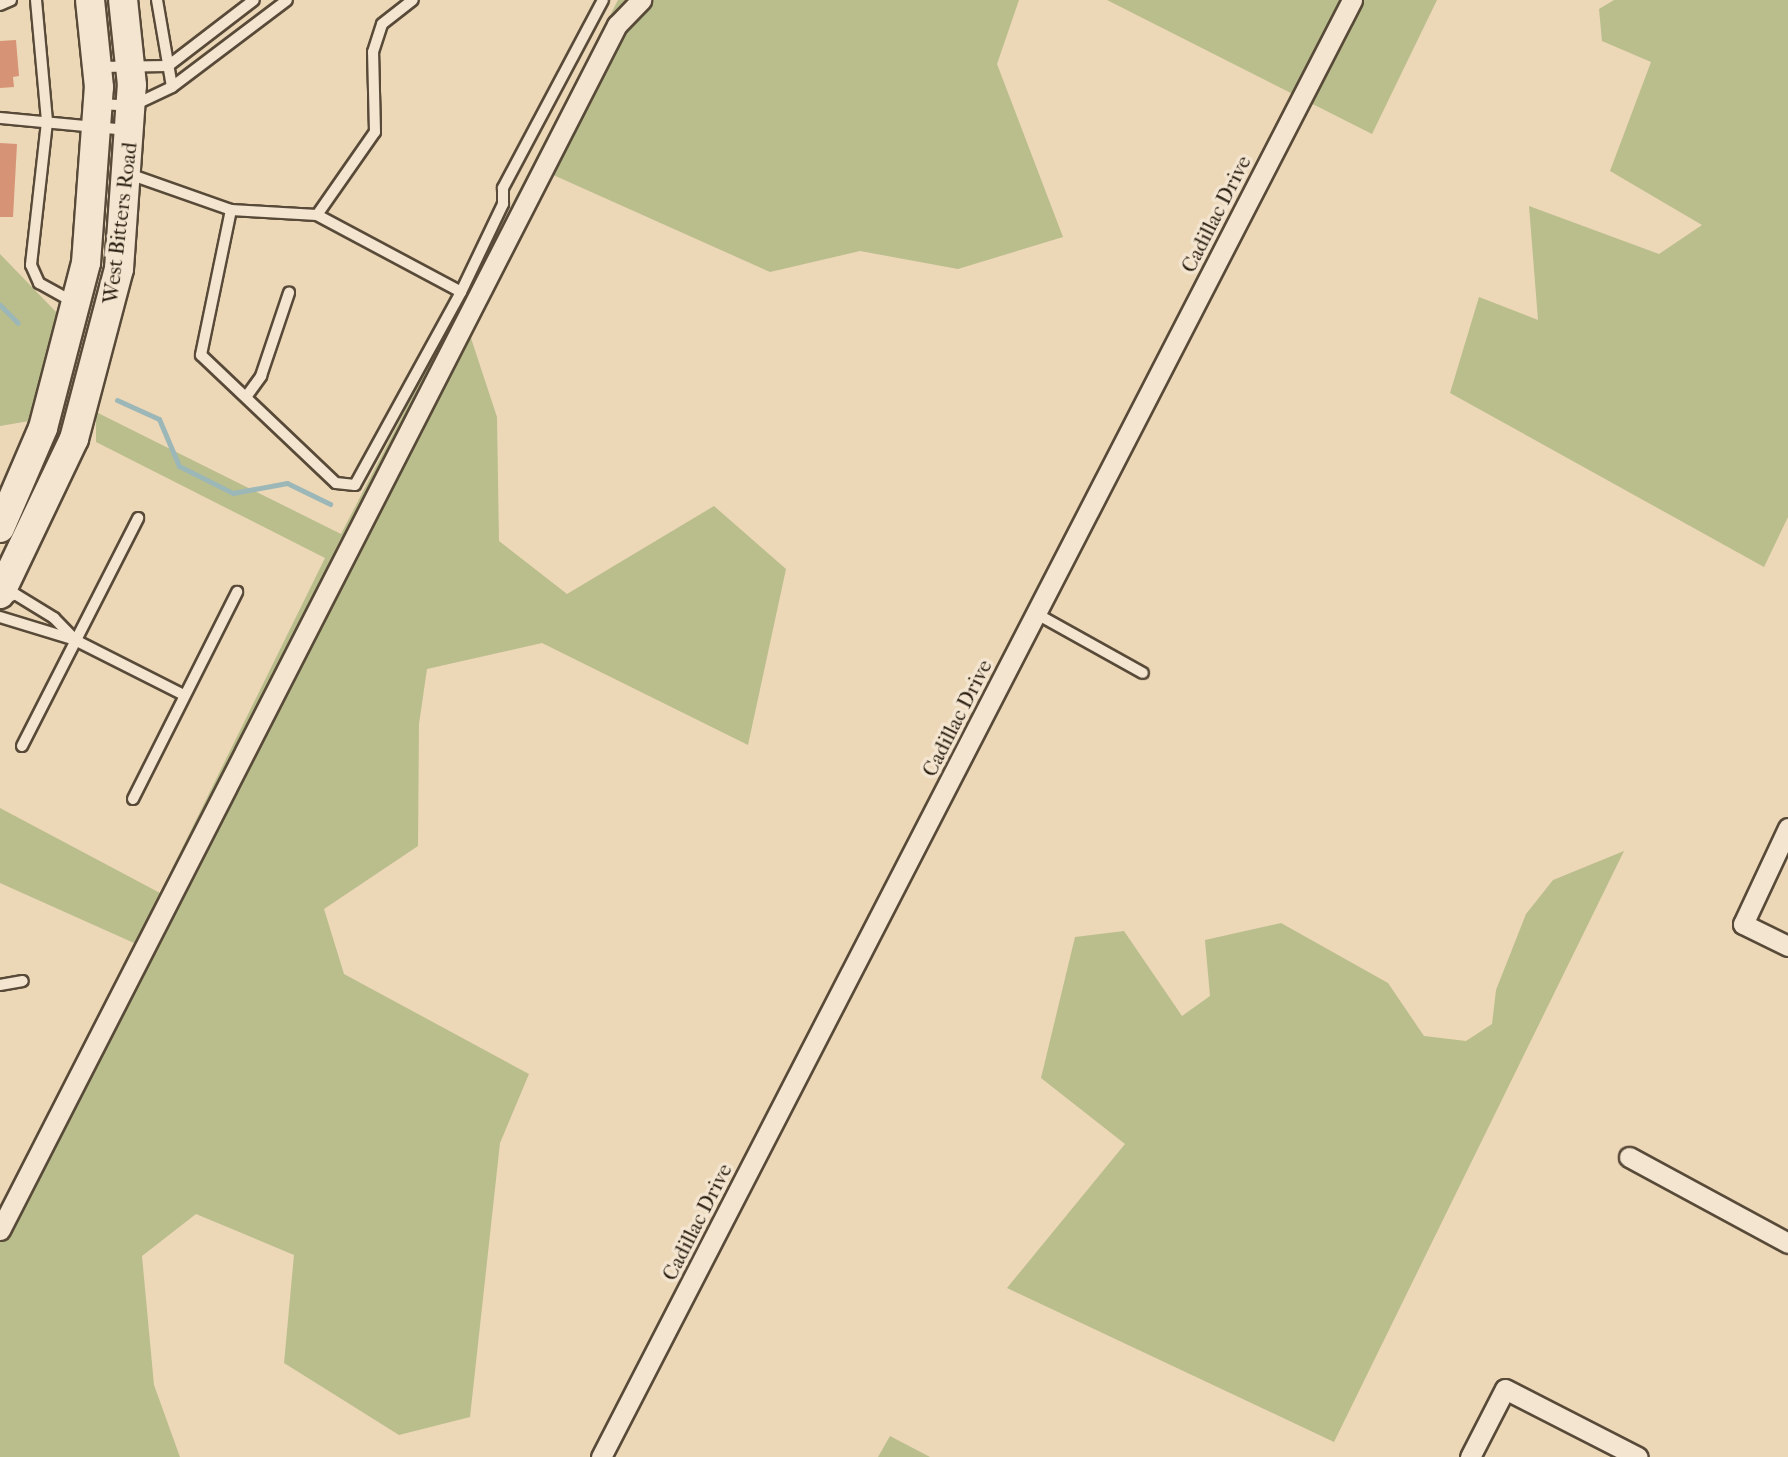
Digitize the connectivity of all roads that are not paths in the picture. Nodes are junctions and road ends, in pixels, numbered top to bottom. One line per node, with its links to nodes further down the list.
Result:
1 (36, 0): 18 (lane)
2 (90, 0): 13 (main road, West Bitters Road)
3 (123, 0): 11 (main road, West Bitters Road)
4 (158, 0): 12 (lane)
5 (254, 0): 12 (lane)
6 (287, 0): 14 (lane)
7 (413, 0): 21 (lane)
8 (603, 0): 22 (lane)
9 (641, 0): 44 (street)
10 (1352, 0): 32 (street, Cadillac Drive)
11 (130, 66): 12 (lane); 13 (lane); 17 (main road, West Bitters Road)
12 (168, 66): 14 (lane)
13 (97, 67): 15 (main road, West Bitters Road)
14 (172, 87): 17 (lane)
15 (98, 116): 17 (lane); 17 (lane); 18 (lane); 24 (main road, West Bitters Road)
16 (0, 118): 18 (lane)
17 (131, 118): 19 (main road, West Bitters Road)
18 (47, 122): 24 (lane)
19 (129, 174): 20 (lane); 30 (main road, West Bitters Road)
20 (231, 210): 21 (lane); 25 (lane)
21 (317, 215): 22 (lane)
22 (461, 292): 25 (lane)
23 (289, 293): 25 (lane)
24 (78, 304): 26 (main road, West Bitters Road)
25 (246, 397)
26 (9, 486): 28 (main road, West Bitters Road)
27 (138, 518): 34 (lane)
28 (0, 528)
29 (237, 592): 36 (lane)
30 (0, 594)
31 (0, 601): 34 (lane)
32 (1037, 614): 35 (lane); 46 (street, Cadillac Drive)
33 (0, 617): 34 (lane)
34 (75, 640): 36 (lane); 37 (lane)
35 (1143, 673)
36 (182, 694): 38 (lane)
37 (22, 746)
38 (133, 799)
39 (1788, 828): 40 (street)
40 (1788, 946)
41 (23, 981): 42 (lane)
42 (0, 985)
43 (1629, 1157): 45 (street)
44 (0, 1230)
45 (1788, 1243)
46 (601, 1457)
47 (1469, 1457): 48 (street)
48 (1638, 1457)

